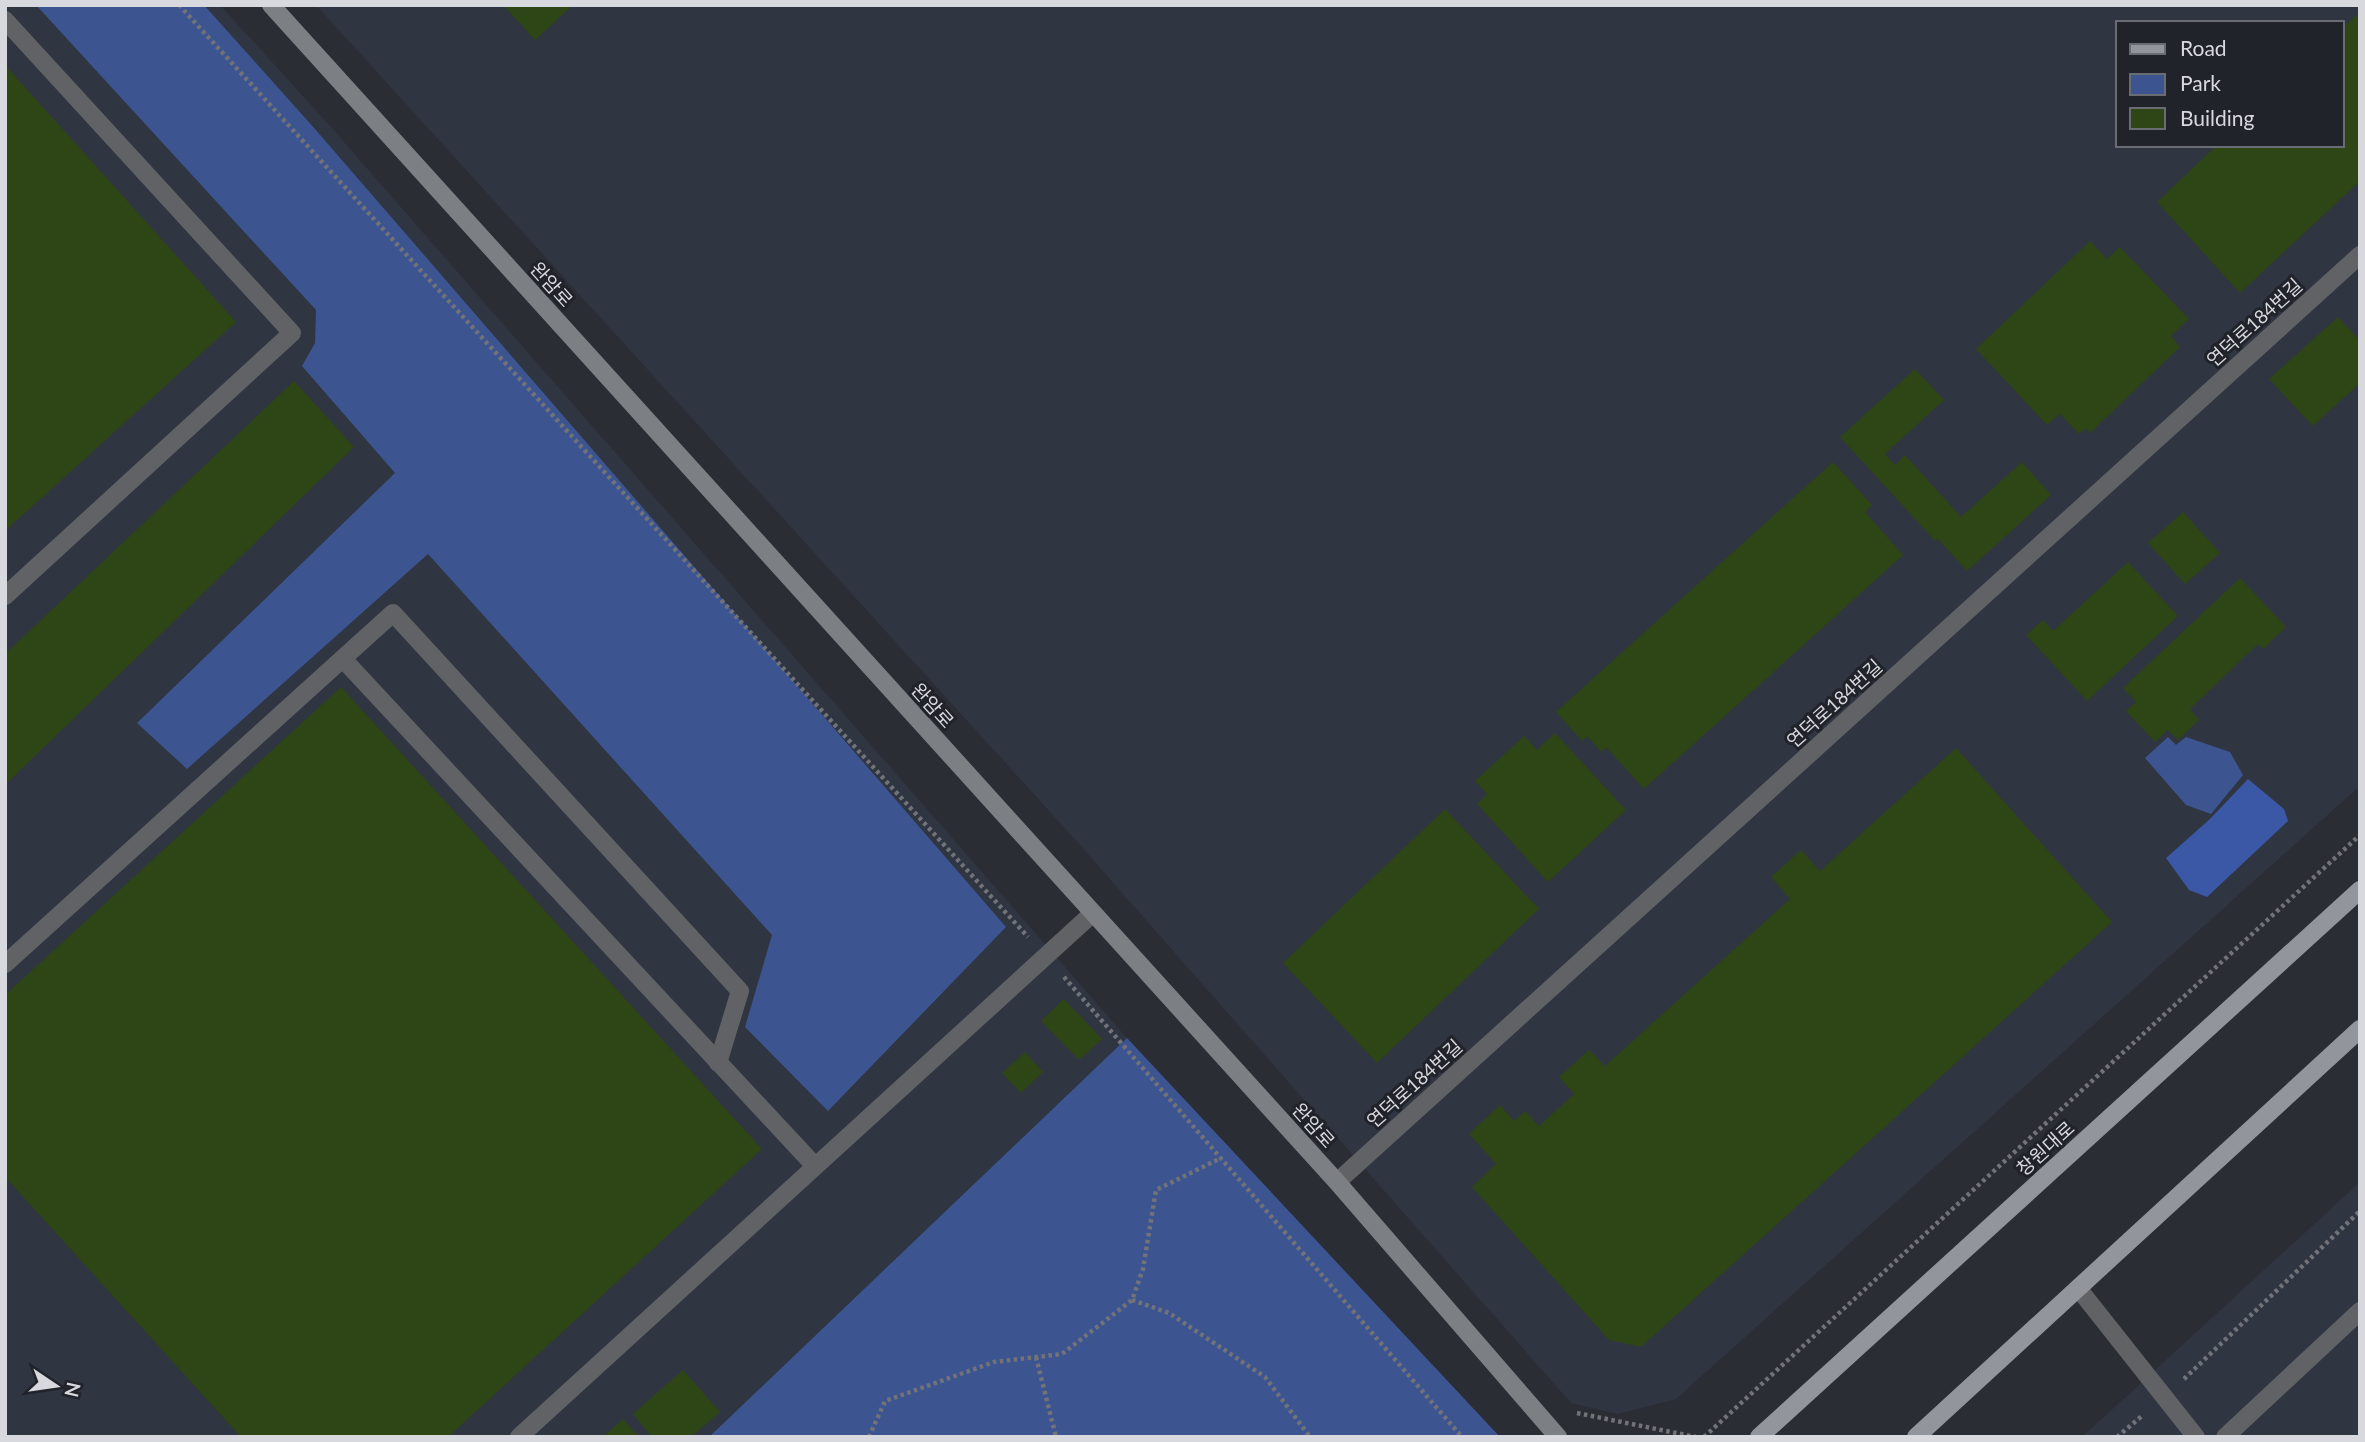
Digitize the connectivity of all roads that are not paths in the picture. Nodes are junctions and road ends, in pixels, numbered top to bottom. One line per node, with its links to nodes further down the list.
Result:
1 (271, 5): 7 (main road, 완암로)
2 (5, 20): 4 (street)
3 (2360, 255): 12 (street, 연덕로184번길)
4 (5, 596)
5 (343, 659): 8 (street); 10 (street); 10 (street)
6 (2360, 890): 17 (main road, 창원대로)
7 (1093, 913): 11 (street); 12 (main road, 완암로)
8 (5, 964)
9 (2360, 1029): 13 (main road)
10 (718, 1063): 11 (street)
11 (815, 1166): 15 (street)
12 (1337, 1182): 16 (main road, 완암로)
13 (2078, 1288): 18 (main road); 19 (street)
14 (2360, 1311): 20 (street)
15 (519, 1437)
16 (1558, 1437)
17 (1759, 1437)
18 (1916, 1437)
19 (2196, 1437)
20 (2225, 1437)

